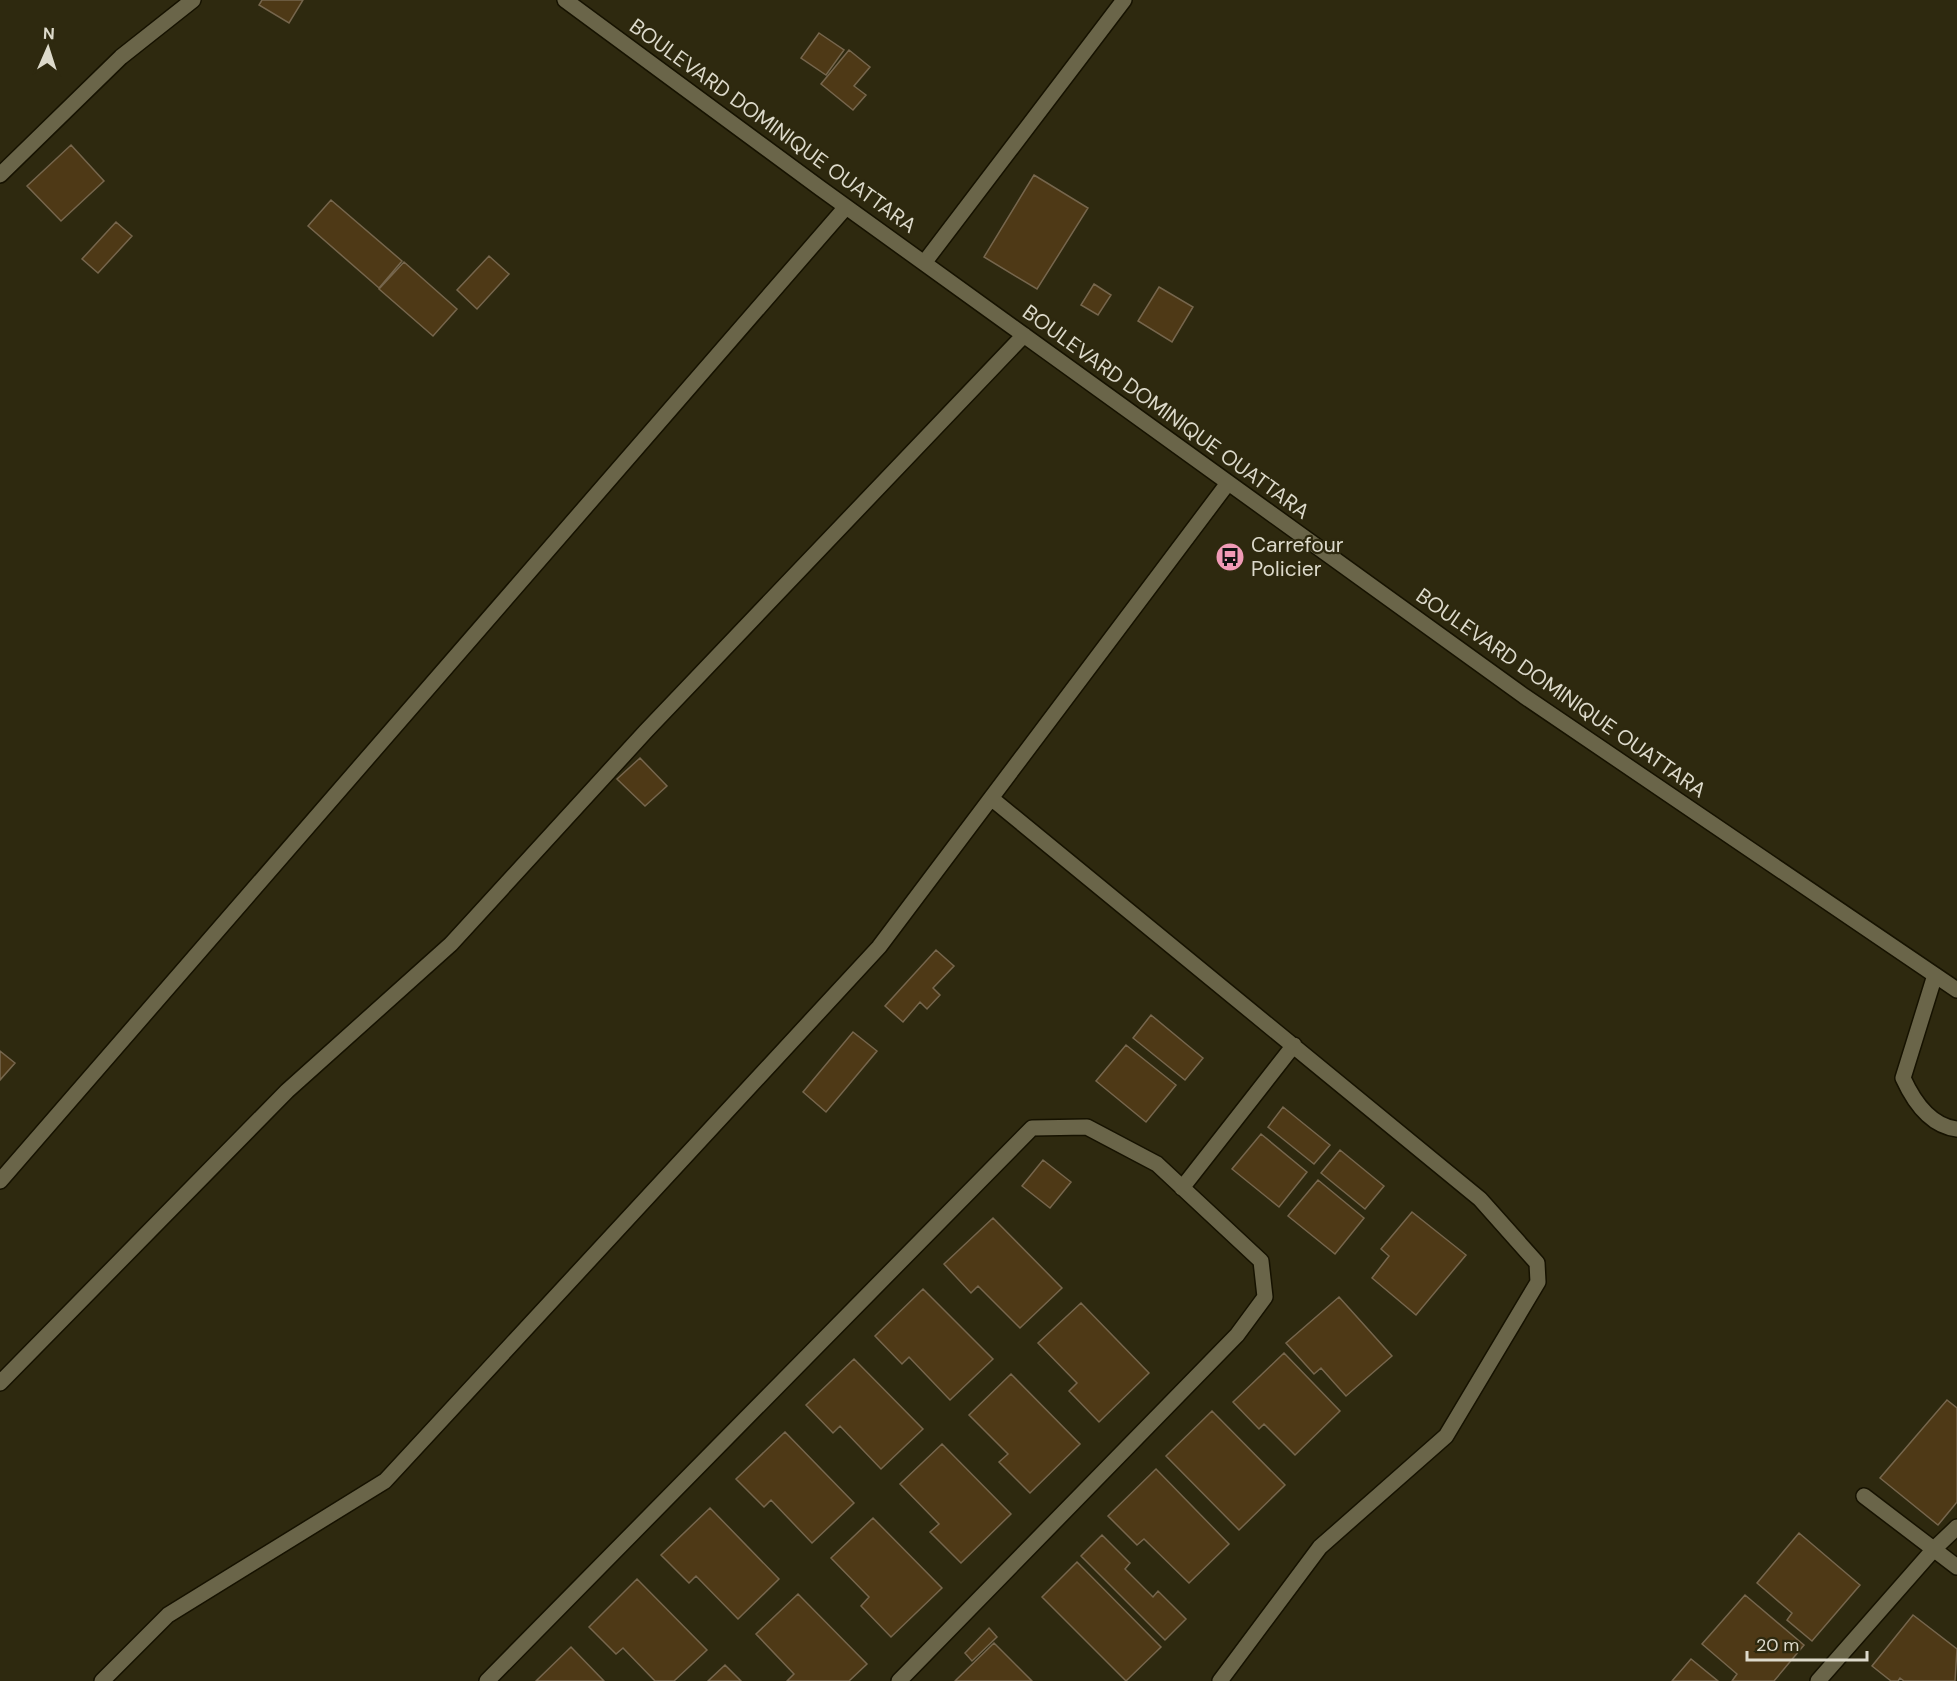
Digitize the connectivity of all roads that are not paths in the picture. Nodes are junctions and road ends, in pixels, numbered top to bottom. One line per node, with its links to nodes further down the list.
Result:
1 (194, 0): 4 (street)
2 (565, 0): 5 (street, BOULEVARD DOMINIQUE OUATTARA)
3 (1124, 0): 6 (street)
4 (0, 175)
5 (846, 207): 6 (street, BOULEVARD DOMINIQUE OUATTARA); 14 (street)
6 (924, 263): 7 (street, BOULEVARD DOMINIQUE OUATTARA)
7 (1024, 335): 8 (street, BOULEVARD DOMINIQUE OUATTARA); 16 (street)
8 (1228, 483): 9 (street); 10 (street, BOULEVARD DOMINIQUE OUATTARA)
9 (991, 798): 12 (street); 21 (street)
10 (1935, 975): 11 (street, BOULEVARD DOMINIQUE OUATTARA); 13 (street)
11 (1957, 990)
12 (1294, 1045): 15 (street); 24 (street)
13 (1957, 1129)
14 (0, 1181)
15 (1182, 1188): 22 (street); 23 (street)
16 (0, 1383)
17 (1864, 1496): 19 (street)
18 (1957, 1527): 19 (street)
19 (1934, 1549): 20 (street); 25 (street)
20 (1957, 1567)
21 (102, 1681)
22 (487, 1681)
23 (898, 1681)
24 (1220, 1681)
25 (1818, 1681)

